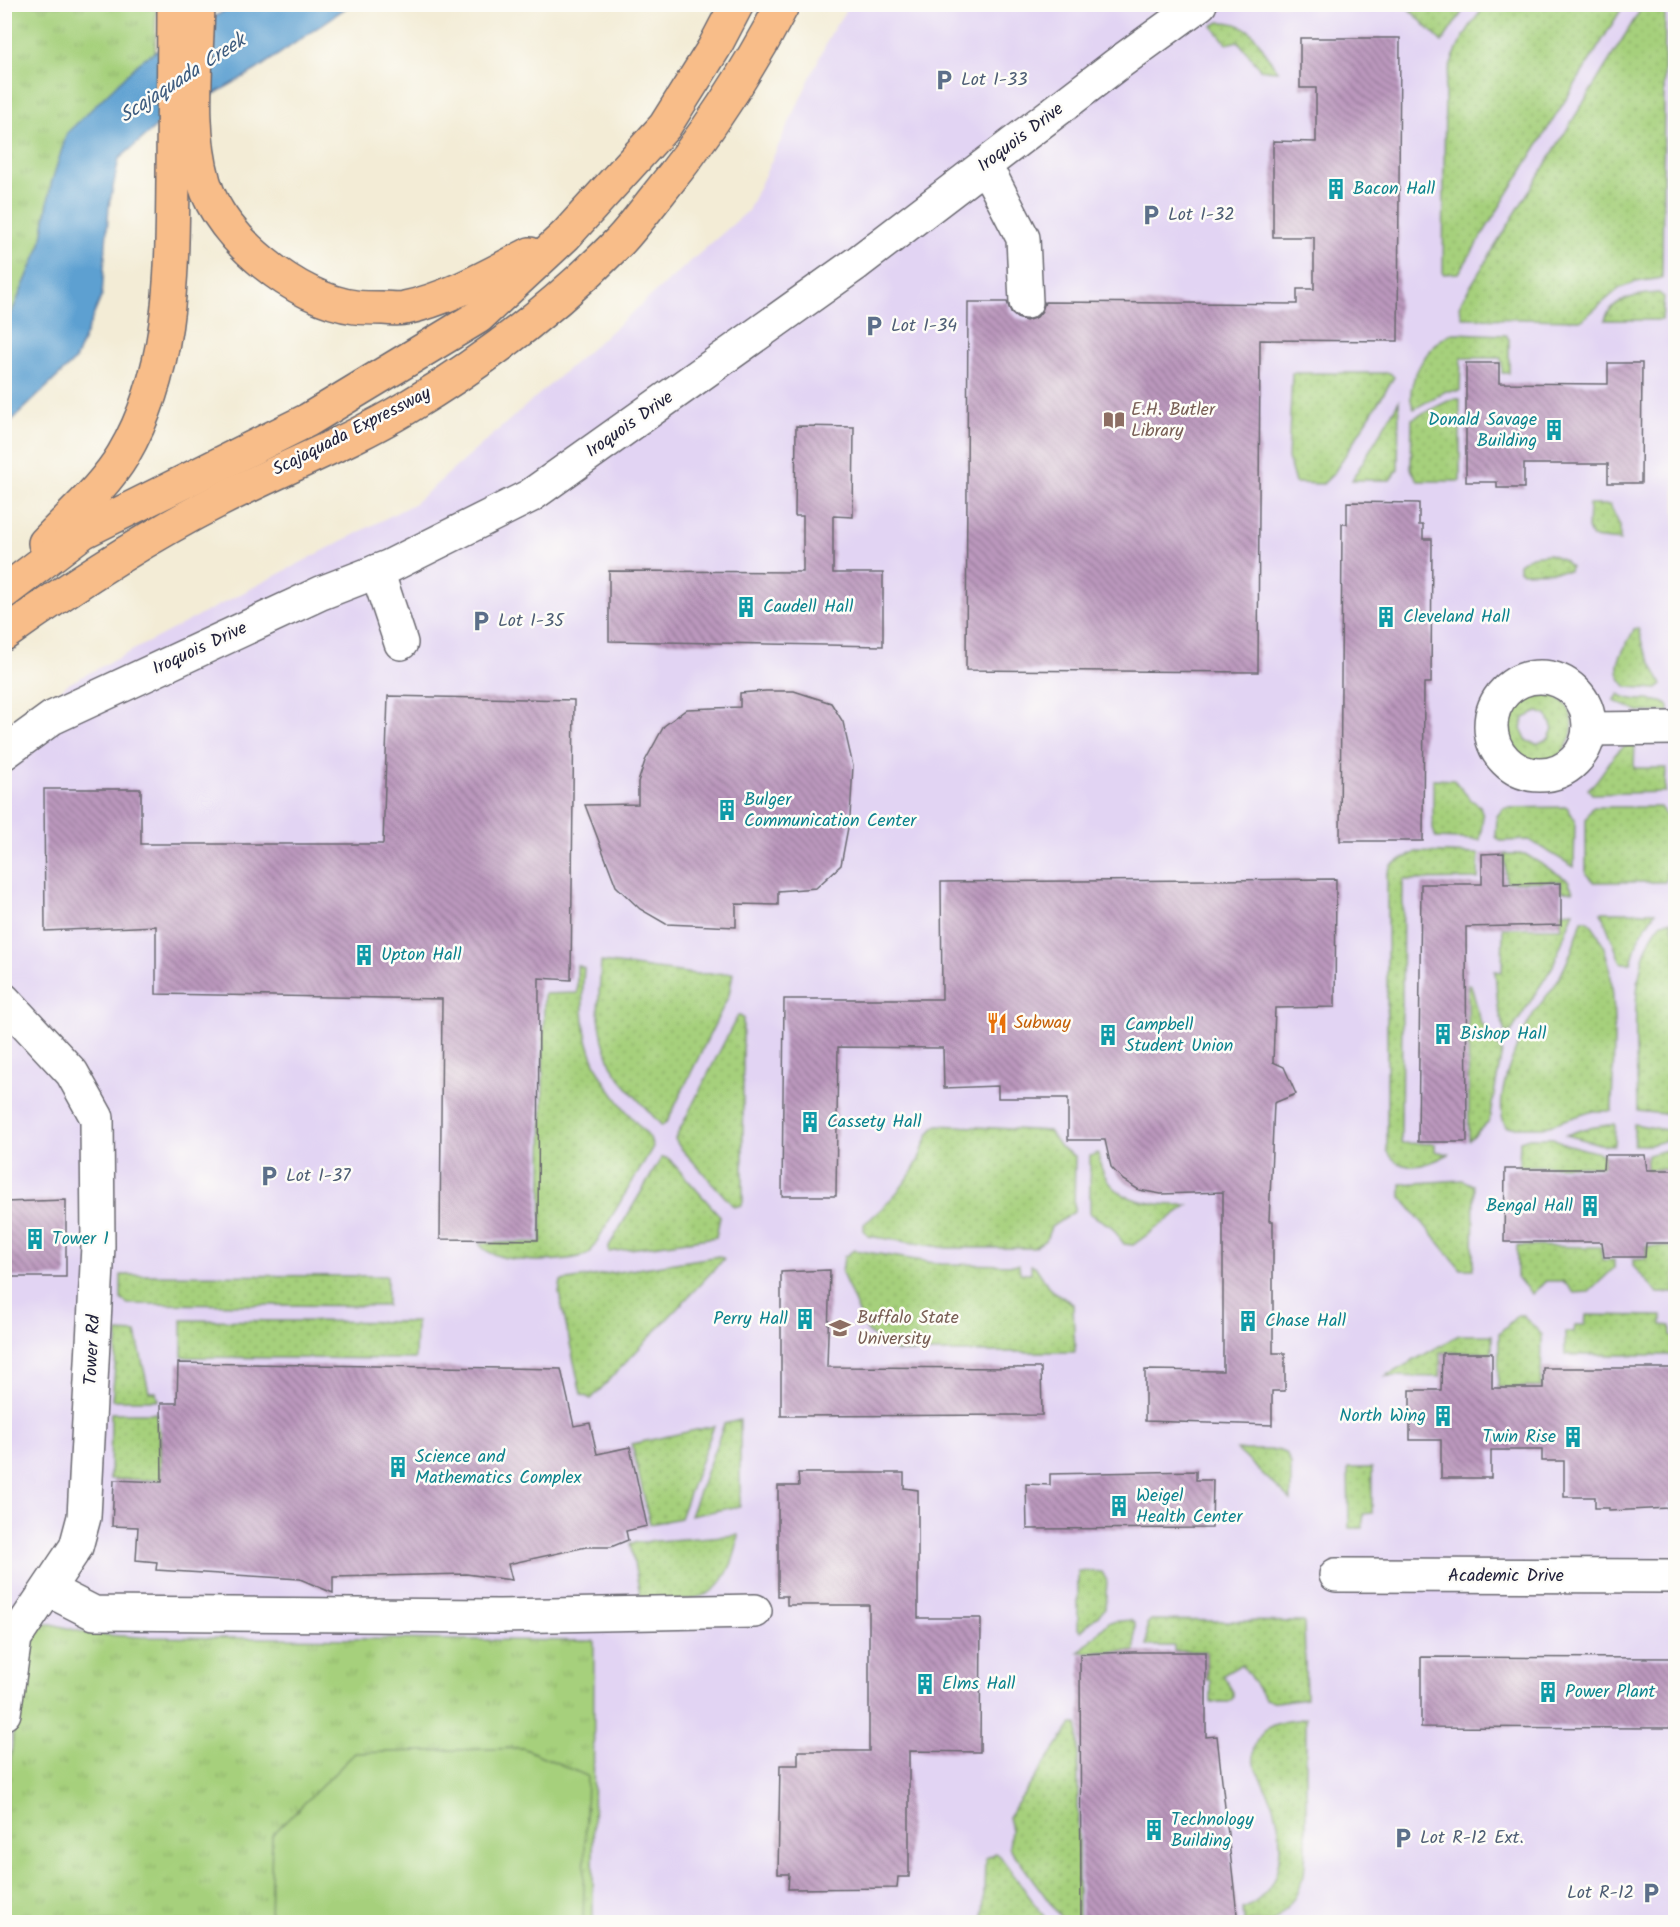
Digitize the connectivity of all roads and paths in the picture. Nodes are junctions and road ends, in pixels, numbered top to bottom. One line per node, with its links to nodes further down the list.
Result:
1 (174, 4): 6 (highway)
2 (198, 4): 6 (highway)
3 (737, 4): 8 (highway, Scajaquada Expressway)
4 (783, 4): 13 (highway, Scajaquada Expressway)
5 (1200, 4): 7 (street, Iroquois Drive)
6 (185, 159): 8 (highway); 11 (highway)
7 (982, 168): 9 (street); 10 (street, Iroquois Drive)
8 (566, 235): 12 (highway, Scajaquada Expressway)
9 (1026, 302)
10 (377, 572): 14 (street); 17 (street, Iroquois Drive)
11 (4, 585)
12 (4, 592)
13 (4, 634)
14 (401, 643)
15 (1676, 728): 16 (street)
16 (1589, 729)
17 (4, 753)
18 (4, 1000): 21 (street, Tower Rd)
19 (1336, 1575): 20 (street, Academic Drive)
20 (1676, 1576)
21 (49, 1590): 22 (street); 23 (street, Tower Rd)
22 (755, 1611)
23 (4, 1713)

